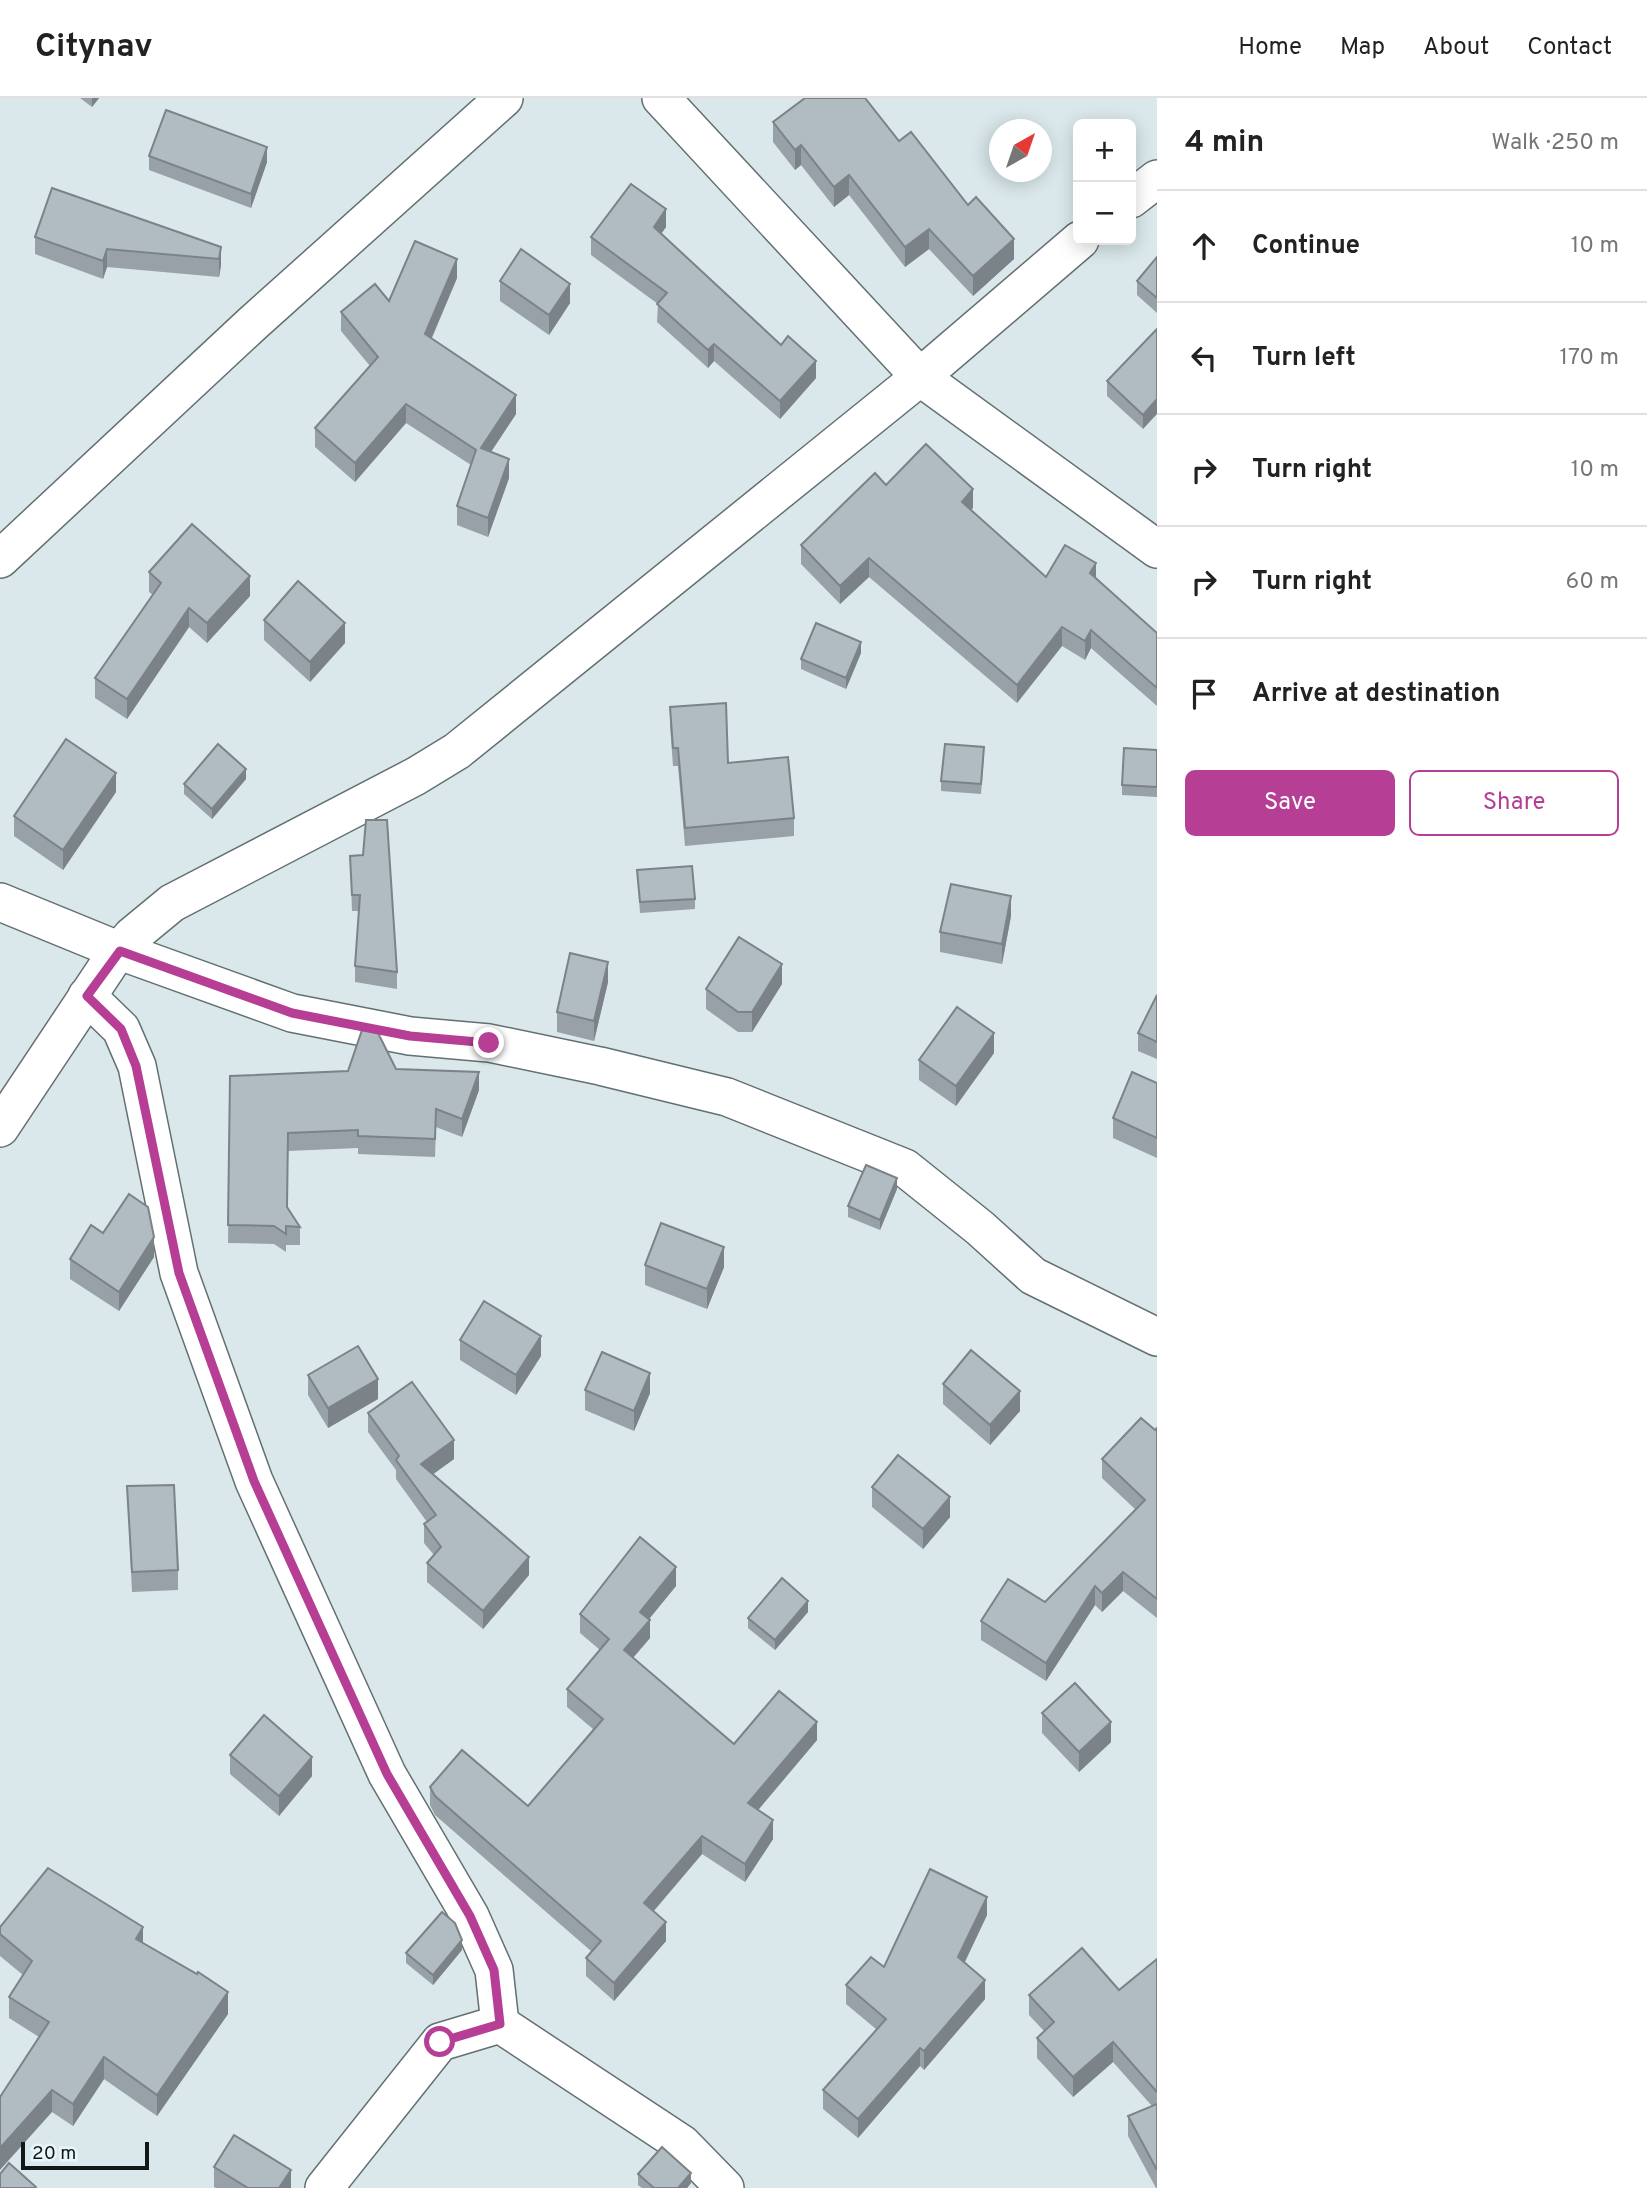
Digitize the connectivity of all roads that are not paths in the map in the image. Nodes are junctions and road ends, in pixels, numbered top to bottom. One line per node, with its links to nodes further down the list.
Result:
1 (504, 98): 8 (street)
2 (660, 98): 6 (street)
3 (1157, 179): 4 (street)
4 (1136, 196)
5 (1074, 245): 6 (street)
6 (920, 377): 7 (street); 10 (street)
7 (1157, 549)
8 (0, 559)
9 (0, 902): 10 (street)
10 (120, 951): 11 (street); 13 (street)
11 (87, 996): 12 (street); 14 (street)
12 (0, 1128)
13 (1157, 1337)
14 (500, 2024): 15 (street); 16 (street)
15 (324, 2188)
16 (725, 2188)

